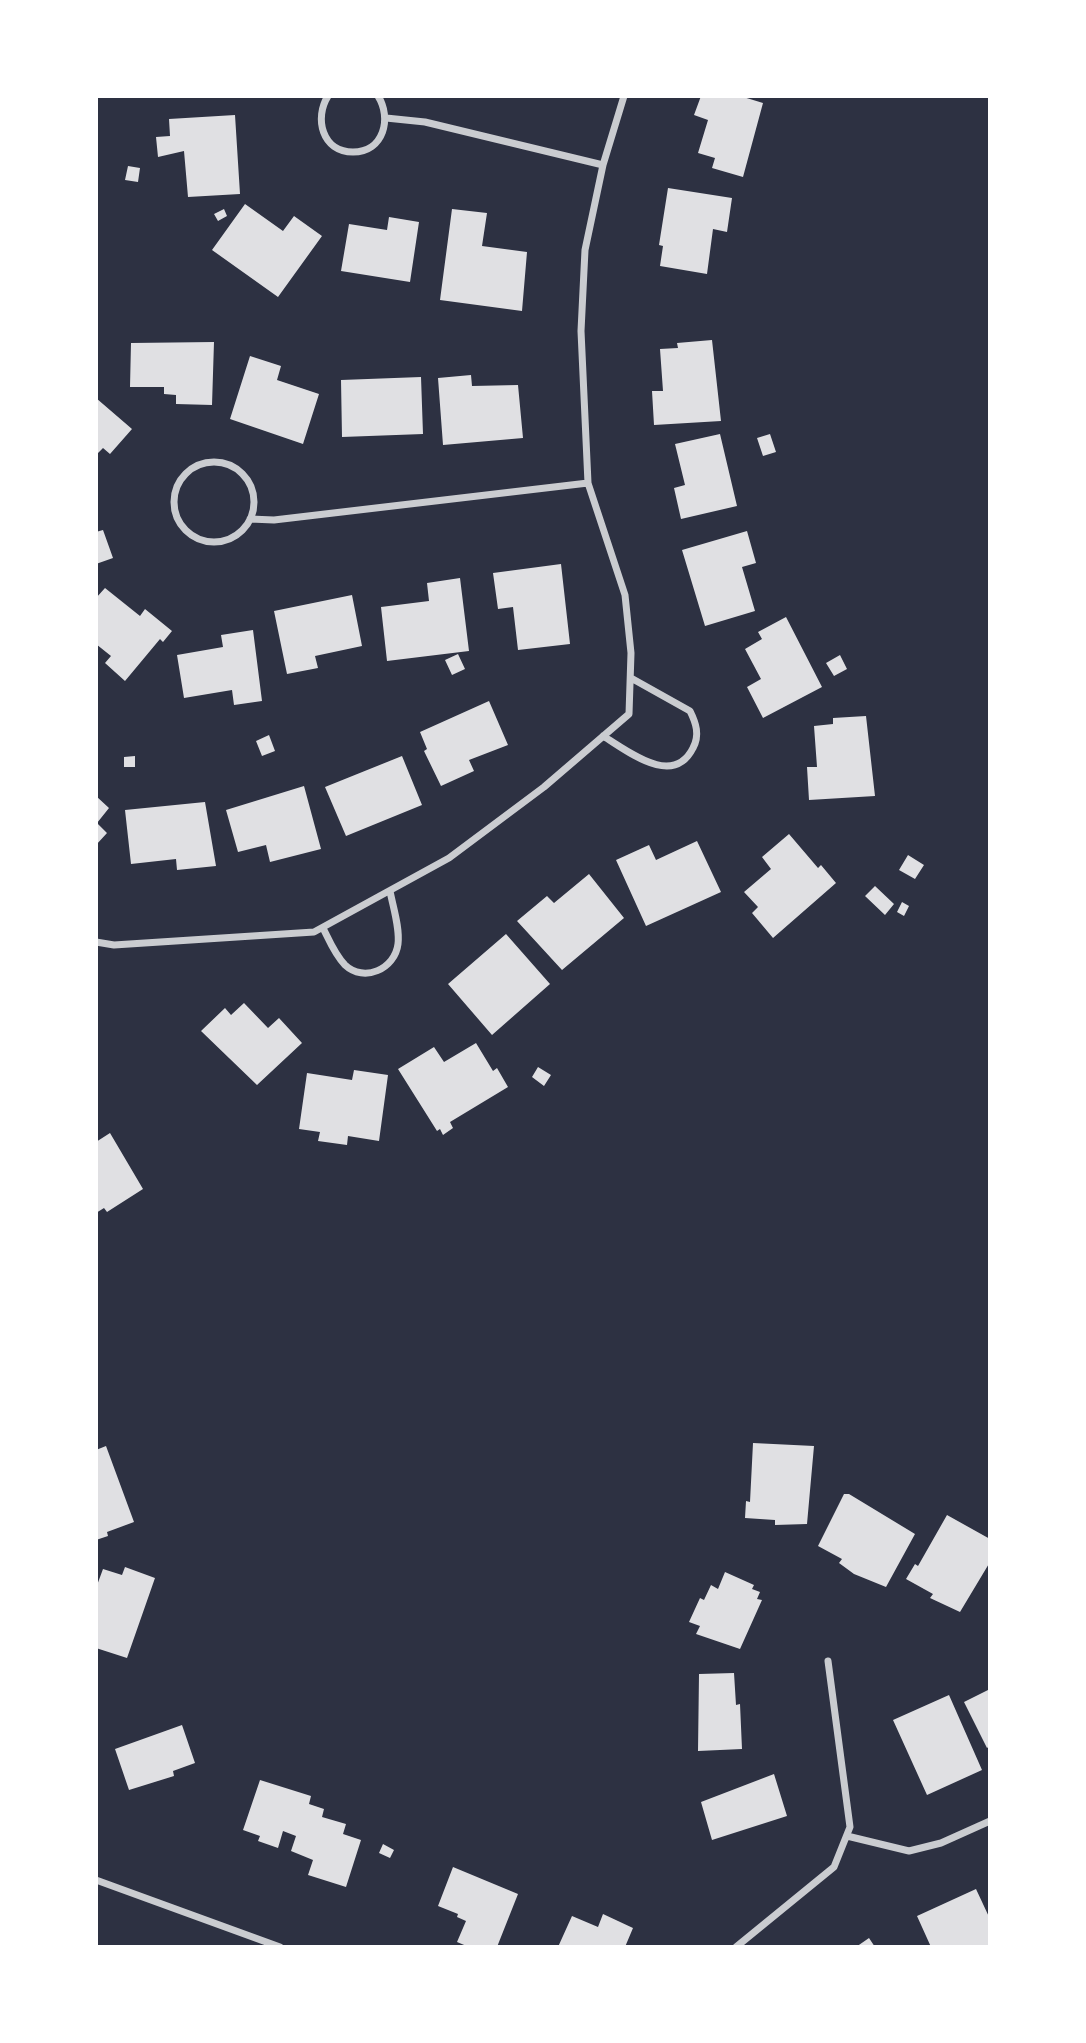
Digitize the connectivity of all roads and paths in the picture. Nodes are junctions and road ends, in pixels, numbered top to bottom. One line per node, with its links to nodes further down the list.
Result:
1 (328, 96): 4 (street)
2 (377, 96): 4 (street)
3 (624, 96): 5 (street)
4 (386, 118): 5 (street)
5 (603, 165): 6 (street)
6 (588, 483): 7 (street); 8 (street)
7 (250, 519): 7 (street)
8 (631, 678): 9 (street); 9 (street)
9 (603, 736): 10 (street)
10 (390, 891): 11 (street); 11 (street)
11 (323, 928): 12 (street)
12 (96, 942)
13 (828, 1661): 15 (street)
14 (990, 1821): 15 (street)
15 (846, 1836): 18 (street)
16 (96, 1880): 17 (street)
17 (280, 1947)
18 (736, 1947)

